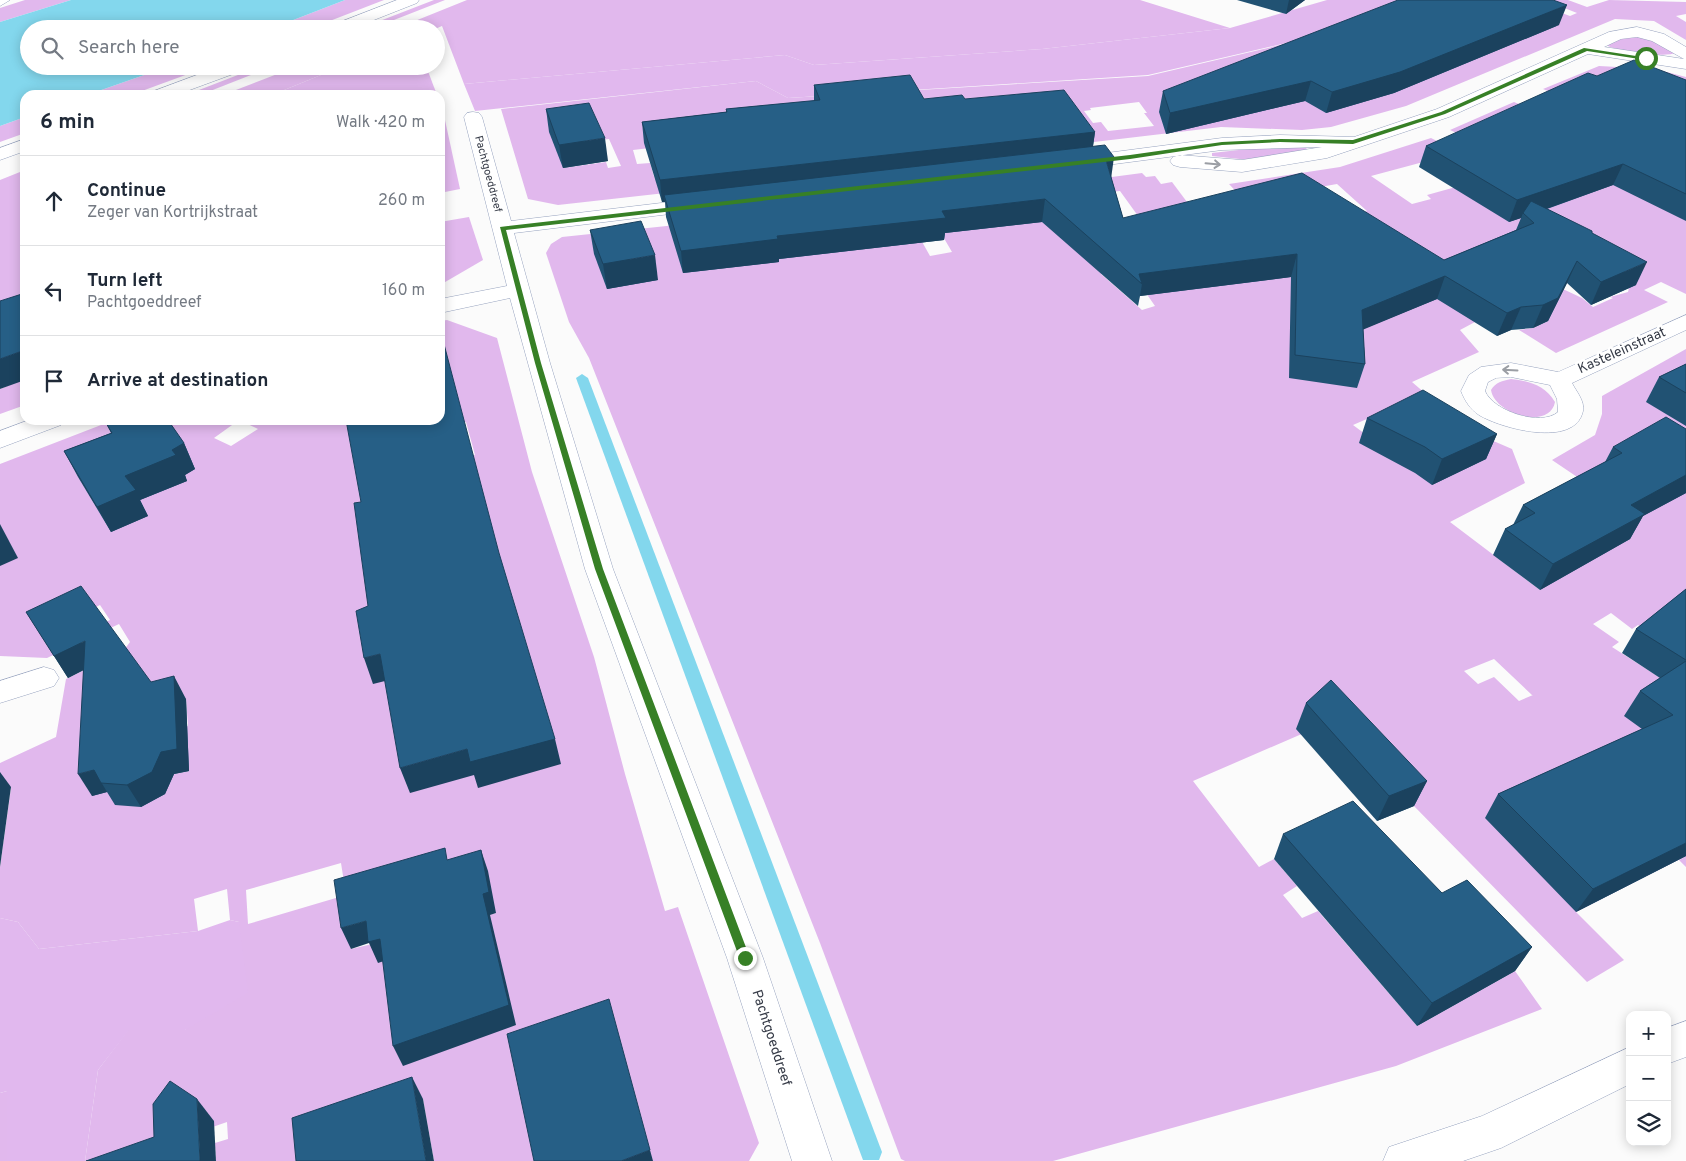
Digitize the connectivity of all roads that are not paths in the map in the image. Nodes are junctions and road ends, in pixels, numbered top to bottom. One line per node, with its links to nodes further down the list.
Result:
1 (411, 0): 2 (main road)
2 (359, 20)
3 (1586, 49): 4 (main road); 5 (main road); 11 (main road)
4 (1686, 54)
5 (1686, 64)
6 (214, 75): 7 (main road)
7 (173, 90)
8 (473, 117): 13 (main road, Pachtgoeddreef)
9 (20, 147): 10 (main road)
10 (0, 154)
11 (1054, 165)
12 (721, 202): 13 (main road)
13 (503, 228): 14 (main road, Pachtgoeddreef)
14 (519, 290): 15 (main road); 25 (main road, Pachtgoeddreef)
15 (445, 305)
16 (1686, 322): 17 (main road, Kasteleinstraat)
17 (1558, 380)
18 (39, 425): 19 (main road)
19 (0, 440)
20 (44, 678): 21 (main road)
21 (0, 692)
22 (1686, 1038): 23 (main road)
23 (1671, 1045)
24 (1626, 1067): 26 (main road)
25 (812, 1161)
26 (1403, 1161)

